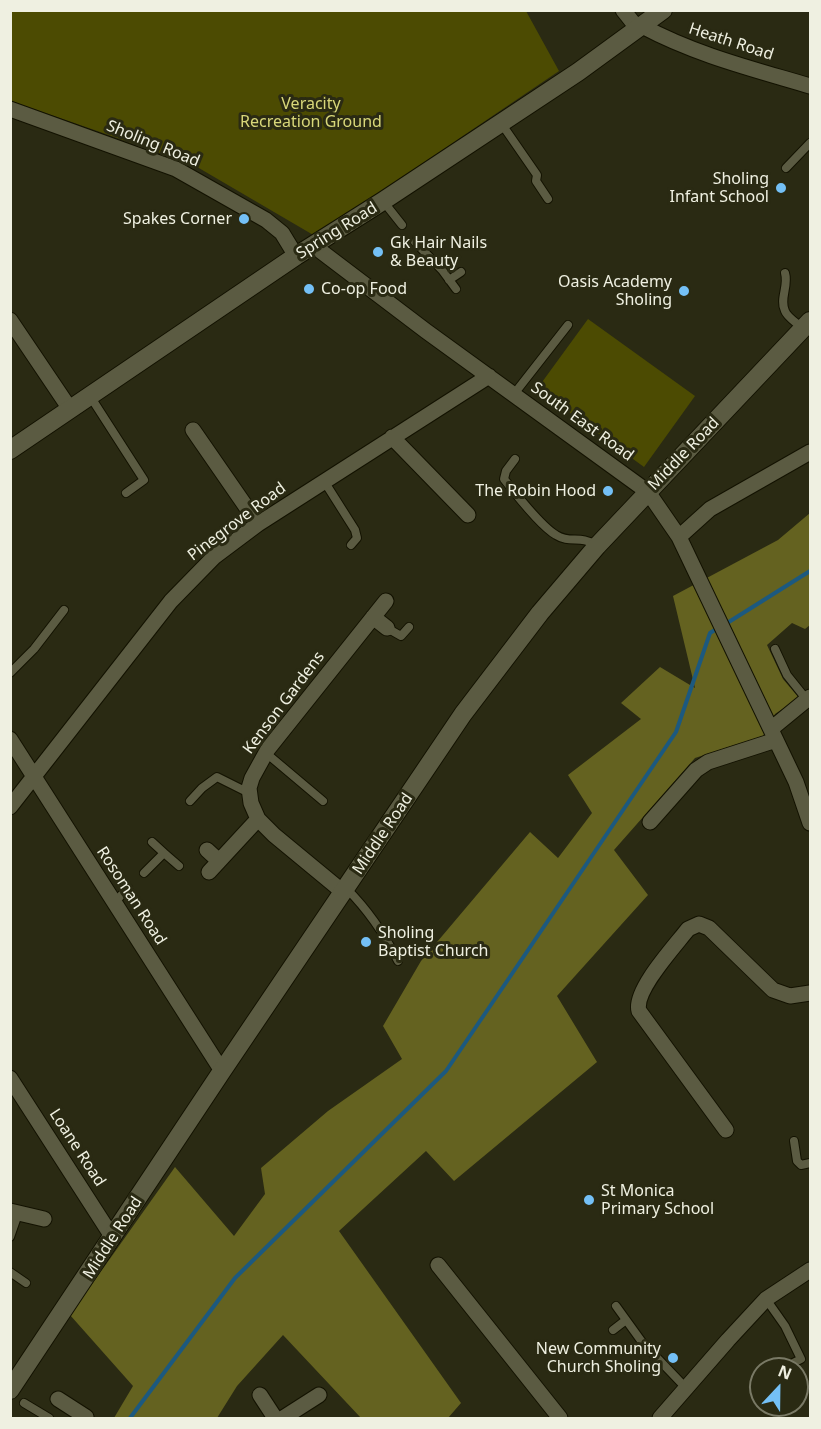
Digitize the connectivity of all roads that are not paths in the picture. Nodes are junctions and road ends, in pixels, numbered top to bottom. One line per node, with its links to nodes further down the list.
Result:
1 (623, 10): 3 (street)
2 (663, 10): 3 (street, Spring Road)
3 (640, 28): 4 (street, Heath Road); 6 (street, Spring Road)
4 (810, 86)
5 (10, 110): 14 (street, Sholing Road)
6 (501, 123): 9 (lane); 10 (street, Spring Road)
7 (810, 143): 8 (lane)
8 (786, 168)
9 (548, 199)
10 (383, 201): 11 (lane); 13 (street, Spring Road)
11 (402, 225)
12 (415, 242): 17 (lane)
13 (314, 246): 14 (street, Spring Road); 22 (street, South East Road)
14 (296, 256): 24 (street, Spring Road)
15 (461, 272): 17 (lane)
16 (785, 273): 21 (lane)
17 (449, 280): 18 (lane)
18 (456, 289)
19 (10, 320): 25 (street)
20 (568, 325): 23 (lane)
21 (807, 325): 32 (street, Middle Road)
22 (489, 376): 23 (street, South East Road); 27 (street, Pinegrove Road)
23 (514, 394): 32 (street, South East Road)
24 (90, 396): 25 (street, Spring Road); 33 (lane)
25 (70, 409): 28 (street, Spring Road)
26 (193, 430): 35 (street)
27 (392, 437): 31 (street, Pinegrove Road); 34 (street)
28 (10, 450)
29 (810, 452): 36 (street)
30 (515, 459): 38 (lane)
31 (324, 481): 35 (street, Pinegrove Road); 37 (lane)
32 (648, 492): 36 (street, South East Road); 38 (street, Middle Road)
33 (126, 493)
34 (468, 515)
35 (258, 524): 50 (street, Pinegrove Road)
36 (679, 537): 47 (street, South East Road)
37 (351, 545)
38 (597, 546): 64 (street, Middle Road)
39 (386, 601): 41 (street, Kenson Gardens)
40 (64, 610): 45 (lane)
41 (373, 617): 43 (street); 49 (street, Kenson Gardens)
42 (409, 627): 43 (lane)
43 (387, 628)
44 (776, 649): 46 (lane)
45 (10, 673)
46 (809, 698): 47 (street)
47 (774, 734): 55 (street, South East Road); 57 (street)
48 (10, 739): 50 (street, Rosoman Road)
49 (266, 753): 51 (street, Kenson Gardens); 53 (lane)
50 (34, 777): 54 (street, Pinegrove Road); 65 (street, Rosoman Road)
51 (249, 793): 52 (lane); 56 (street)
52 (190, 801)
53 (323, 801)
54 (10, 807)
55 (809, 813)
56 (258, 819): 59 (street); 64 (street)
57 (650, 822)
58 (152, 842): 60 (lane)
59 (207, 850)
60 (164, 853): 61 (lane); 62 (lane)
61 (179, 866)
62 (144, 873)
63 (128, 888): 65 (lane)
64 (345, 890): 66 (lane); 68 (street, Middle Road)
65 (114, 903): 68 (street, Rosoman Road)
66 (398, 961)
67 (810, 993): 70 (street)
68 (222, 1071): 76 (street, Middle Road)
69 (10, 1078): 76 (street, Loane Road)
70 (726, 1130)
71 (794, 1141): 72 (lane)
72 (810, 1163)
73 (14, 1213): 74 (street); 75 (lane)
74 (44, 1219)
75 (10, 1237)
76 (113, 1238): 87 (street, Middle Road)
77 (438, 1265): 96 (street)
78 (810, 1270): 81 (street)
79 (10, 1272): 80 (lane)
80 (26, 1283)
81 (766, 1299): 85 (lane); 86 (street)
82 (616, 1306): 83 (lane)
83 (626, 1320): 84 (lane); 86 (lane)
84 (613, 1330)
85 (800, 1357)
86 (686, 1388): 97 (street)
87 (15, 1390): 93 (lane)
88 (260, 1395): 94 (street)
89 (319, 1395): 95 (street)
90 (58, 1399): 91 (street)
91 (68, 1413): 92 (street)
92 (87, 1417)
93 (49, 1419)
94 (275, 1419)
95 (283, 1419)
96 (560, 1419)
97 (660, 1419)

